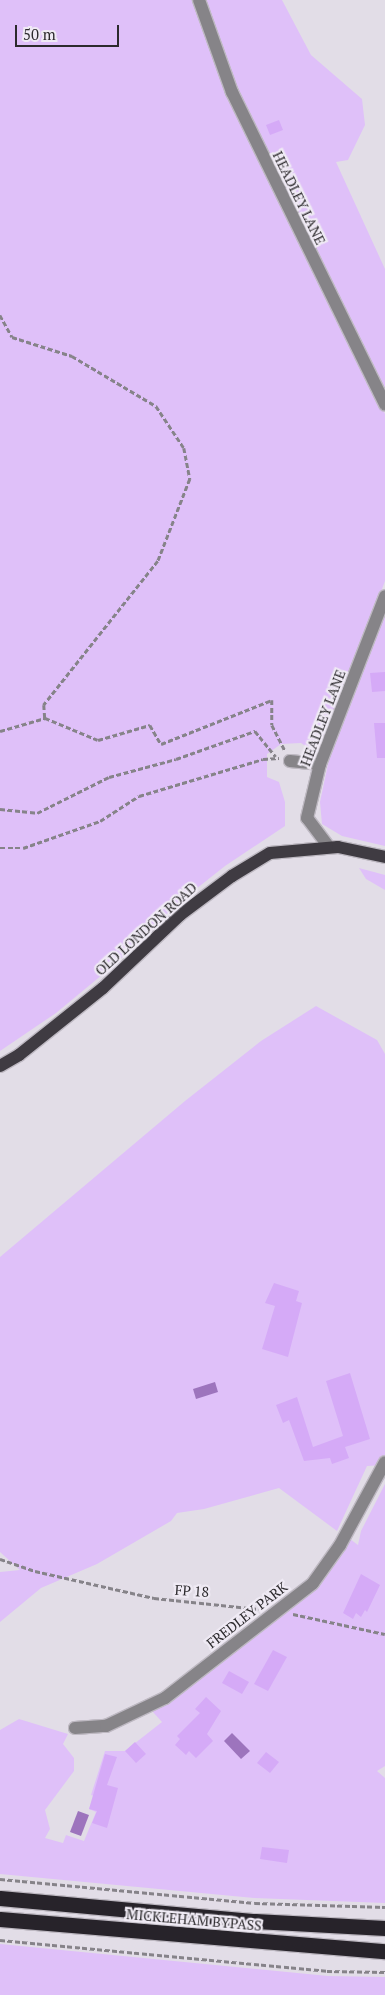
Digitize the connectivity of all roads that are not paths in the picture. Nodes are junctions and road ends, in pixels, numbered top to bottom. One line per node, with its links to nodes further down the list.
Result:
1 (199, 0): 2 (street, HEADLEY LANE)
2 (385, 405)
3 (385, 596): 5 (street, HEADLEY LANE)
4 (290, 761): 5 (street)
5 (320, 764): 6 (street, HEADLEY LANE)
6 (330, 847): 7 (main road, OLD LONDON ROAD); 8 (main road, OLD LONDON ROAD)
7 (385, 858)
8 (0, 1066)
9 (385, 1462): 10 (street, FREDLEY PARK)
10 (75, 1728)
11 (0, 1898): 13 (highway, MICKLEHAM BYPASS)
12 (0, 1919): 14 (highway, MICKLEHAM BYPASS)
13 (385, 1928)
14 (385, 1951)

